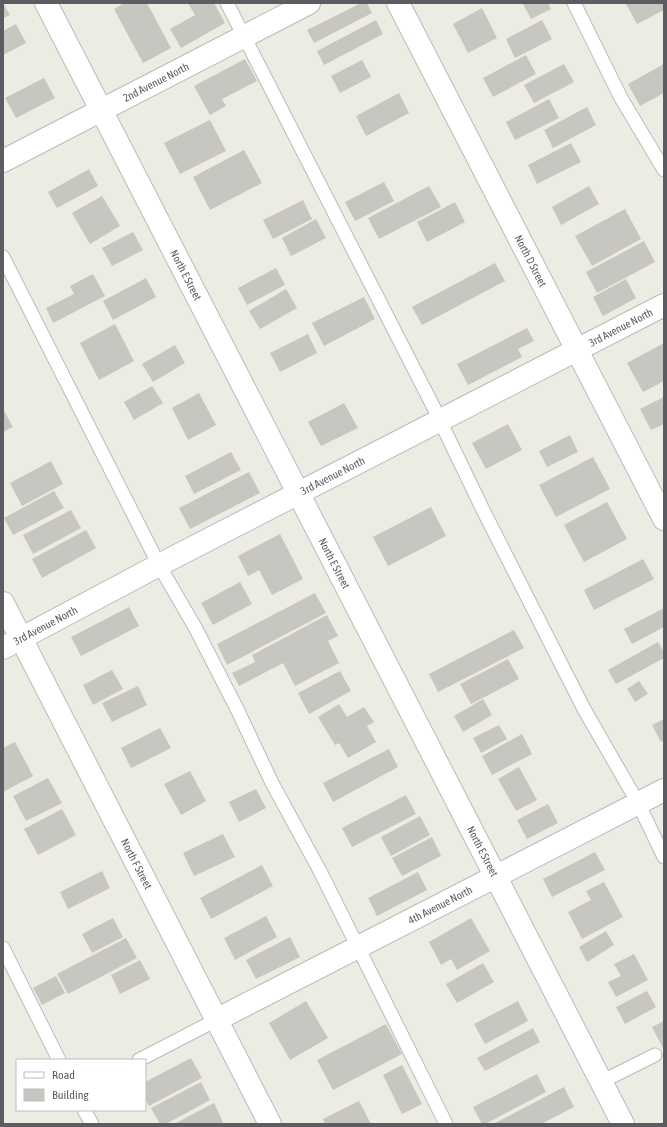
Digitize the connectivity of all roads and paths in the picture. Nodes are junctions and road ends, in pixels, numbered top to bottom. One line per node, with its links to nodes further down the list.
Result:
1 (46, 3): 7 (street, North E Street)
2 (227, 3): 6 (lane)
3 (309, 3): 6 (street, 2nd Avenue North)
4 (398, 3): 12 (street, North D Street)
5 (574, 3): 9 (lane)
6 (244, 36): 7 (street, 2nd Avenue North); 13 (lane)
7 (101, 110): 8 (street, 2nd Avenue North); 14 (street, North E Street)
8 (3, 160)
9 (664, 170)
10 (3, 257): 16 (lane)
11 (664, 305): 12 (street, 3rd Avenue North)
12 (577, 350): 13 (street, 3rd Avenue North); 15 (street, North D Street)
13 (440, 420): 14 (street, 3rd Avenue North); 20 (lane)
14 (298, 494): 16 (street, 3rd Avenue North); 22 (street, North E Street)
15 (664, 519)
16 (160, 565): 18 (street, 3rd Avenue North); 23 (lane)
17 (3, 603): 18 (street, North F Street)
18 (12, 643): 25 (street, North F Street)
19 (664, 790): 20 (street, 4th Avenue North)
20 (638, 803): 21 (lane); 22 (street, 4th Avenue North)
21 (664, 857)
22 (495, 877): 23 (street, 4th Avenue North); 29 (street, North E Street)
23 (358, 947): 25 (street, 4th Avenue North); 33 (lane)
24 (3, 948): 27 (lane)
25 (216, 1020): 28 (lane); 32 (street, North F Street)
26 (655, 1055): 29 (lane)
27 (58, 1059)
28 (141, 1059)
29 (601, 1082): 34 (street, North E Street)
30 (85, 1111): 31 (lane)
31 (92, 1124)
32 (270, 1124)
33 (446, 1124)
34 (622, 1124)

